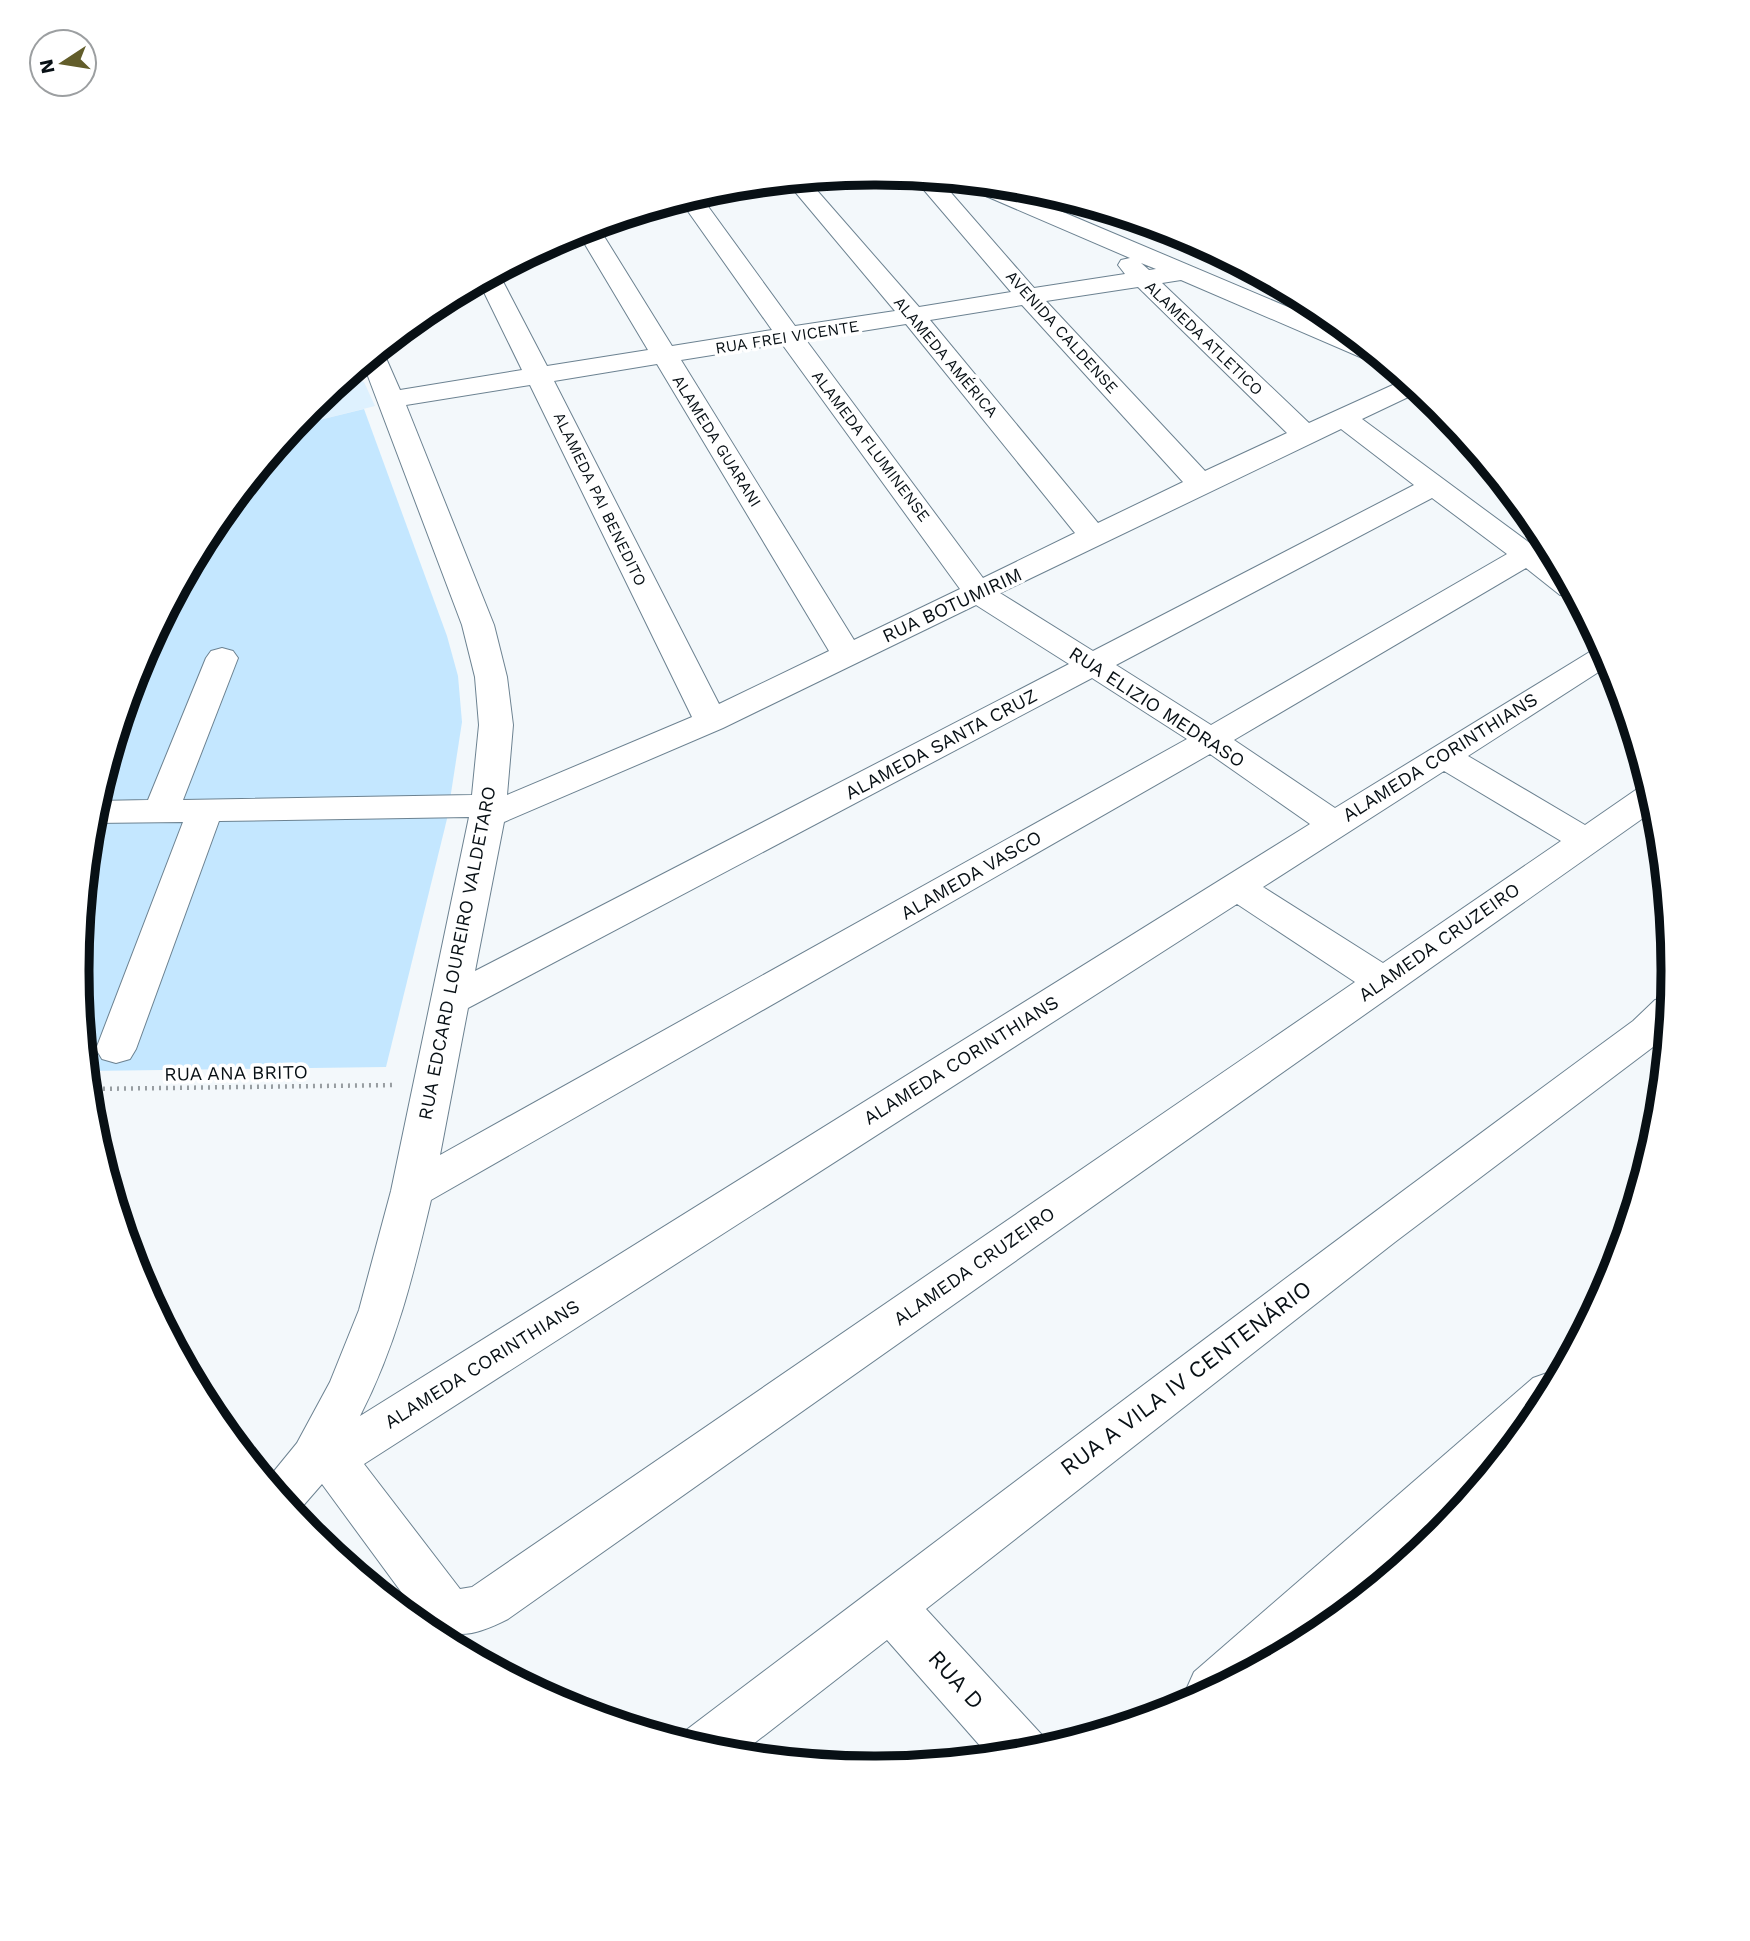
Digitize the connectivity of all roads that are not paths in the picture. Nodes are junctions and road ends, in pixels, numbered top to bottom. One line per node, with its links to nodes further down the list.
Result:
1 (933, 187): 10 (street, AVENIDA CALDENSE)
2 (803, 188): 11 (street, ALAMEDA AMÉRICA)
3 (1040, 203): 6 (street)
4 (697, 206): 12 (street, ALAMEDA FLUMINENSE)
5 (593, 238): 14 (street, ALAMEDA GUARANI)
6 (1105, 238): 7 (street); 8 (street, ALAMEDA ATLETICO)
7 (1183, 272): 8 (street, RUA FREI VICENTE); 13 (street)
8 (1145, 280): 10 (street, RUA FREI VICENTE); 20 (street, ALAMEDA ATLETICO)
9 (493, 284): 16 (street, ALAMEDA PAI BENEDITO)
10 (1030, 299): 11 (street, RUA FREI VICENTE); 21 (street, AVENIDA CALDENSE)
11 (914, 317): 12 (street, RUA FREI VICENTE); 23 (street, ALAMEDA AMÉRICA)
12 (790, 337): 14 (street, RUA FREI VICENTE); 26 (street, ALAMEDA FLUMINENSE)
13 (1344, 340)
14 (664, 357): 16 (street, RUA FREI VICENTE); 27 (street, ALAMEDA GUARANI)
15 (377, 364): 18 (street, RUA EDCARD LOUREIRO VALDETARO)
16 (540, 377): 18 (street, RUA FREI VICENTE); 31 (street, ALAMEDA PAI BENEDITO)
17 (1403, 390): 19 (street, RUA BOTUMIRIM)
18 (391, 399): 37 (street, RUA EDCARD LOUREIRO VALDETARO)
19 (1343, 418): 20 (street, RUA BOTUMIRIM); 22 (street)
20 (1306, 436): 21 (street, RUA BOTUMIRIM)
21 (1200, 484): 23 (street, RUA BOTUMIRIM)
22 (1434, 486): 24 (street); 30 (street, ALAMEDA SANTA CRUZ)
23 (1094, 537): 26 (street, RUA BOTUMIRIM)
24 (1527, 555): 25 (street); 32 (street, ALAMEDA VASCO)
25 (1552, 573)
26 (979, 593): 27 (street, RUA BOTUMIRIM); 30 (street, RUA ELIZIO MEDRASO)
27 (848, 654): 31 (street, RUA BOTUMIRIM)
28 (222, 658): 36 (street)
29 (1596, 659): 33 (street, ALAMEDA CORINTHIANS)
30 (1092, 665): 32 (street, RUA ELIZIO MEDRASO); 43 (street, ALAMEDA SANTA CRUZ)
31 (711, 722): 37 (street, RUA BOTUMIRIM)
32 (1211, 739): 39 (street, RUA ELIZIO MEDRASO); 46 (street, ALAMEDA VASCO)
33 (1442, 755): 39 (street, ALAMEDA CORINTHIANS); 40 (street)
34 (1642, 801): 40 (street, ALAMEDA CRUZEIRO)
35 (205, 810): 36 (street); 37 (street); 45 (street)
36 (161, 811): 38 (street)
37 (487, 811): 43 (street, RUA EDCARD LOUREIRO VALDETARO)
38 (105, 812)
39 (1334, 824): 41 (street, ALAMEDA CORINTHIANS)
40 (1586, 841): 42 (street, ALAMEDA CRUZEIRO)
41 (1235, 886): 42 (street); 48 (street, ALAMEDA CORINTHIANS)
42 (1382, 981): 48 (street, ALAMEDA CRUZEIRO)
43 (449, 1001): 46 (street, RUA EDCARD LOUREIRO VALDETARO)
44 (1658, 1030): 50 (street, RUA A VILA IV CENTENÁRIO)
45 (116, 1049)
46 (412, 1191): 48 (street, RUA EDCARD LOUREIRO VALDETARO)
47 (1519, 1419): 51 (street)
48 (323, 1459): 49 (street, RUA EDCARD LOUREIRO VALDETARO)
49 (288, 1493)
50 (889, 1605): 52 (street, RUA A VILA IV CENTENÁRIO); 53 (street, RUA D)
51 (1241, 1666)
52 (716, 1740)
53 (1014, 1744)

